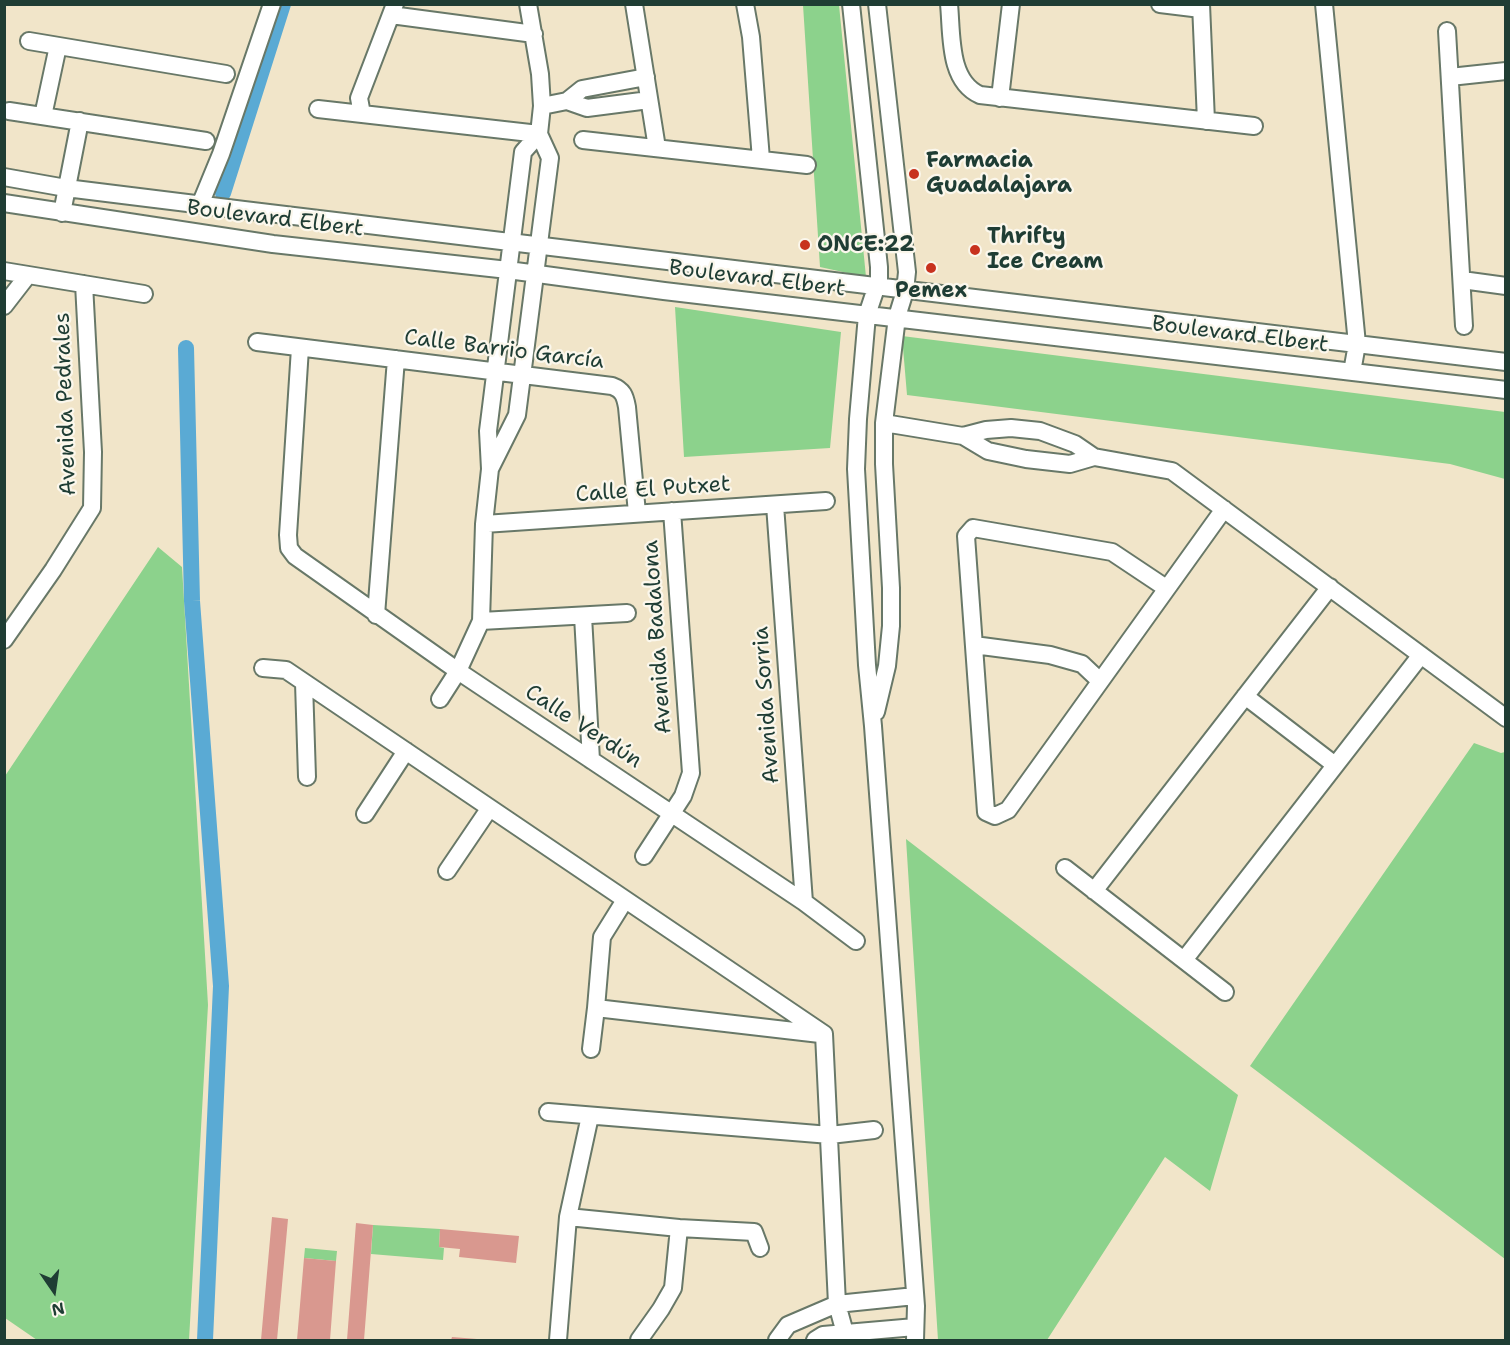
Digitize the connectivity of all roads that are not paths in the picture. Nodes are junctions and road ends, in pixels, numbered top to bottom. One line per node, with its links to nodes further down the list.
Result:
1 (272, 4): 41 (street)
2 (528, 4): 14 (street)
3 (634, 4): 19 (street)
4 (745, 4): 36 (street)
5 (851, 4): 51 (street)
6 (877, 4): 53 (street)
7 (949, 4): 21 (street)
8 (1011, 4): 21 (street)
9 (1160, 4): 11 (street)
10 (1324, 4): 60 (street)
11 (1201, 7): 30 (street)
12 (393, 10): 14 (street); 27 (street)
13 (1447, 31): 20 (street)
14 (534, 34): 24 (street)
15 (29, 42): 16 (street)
16 (58, 46): 18 (street); 28 (street)
17 (1506, 71): 20 (street)
18 (226, 74)
19 (646, 77): 22 (street); 23 (street)
20 (1450, 77): 49 (street)
21 (1000, 98): 30 (street)
22 (649, 100): 23 (street); 35 (street)
23 (567, 101): 24 (street)
24 (542, 106): 32 (street)
25 (318, 109): 27 (street)
26 (9, 111): 28 (street)
27 (362, 114): 32 (street)
28 (43, 116): 29 (street)
29 (80, 121): 34 (street); 39 (street)
30 (1206, 121): 31 (street)
31 (1254, 126)
32 (538, 134): 43 (street); 44 (street)
33 (583, 140): 35 (street)
34 (206, 141)
35 (657, 148): 36 (street)
36 (761, 159): 37 (street)
37 (807, 165)
38 (4, 177): 39 (street, Boulevard Elbert)
39 (66, 188): 41 (street, Boulevard Elbert); 42 (street)
40 (4, 203): 42 (street, Boulevard Elbert)
41 (200, 205): 43 (street, Boulevard Elbert)
42 (62, 213): 45 (street, Boulevard Elbert)
43 (512, 242): 44 (street, Boulevard Elbert); 45 (street)
44 (539, 245): 47 (street); 51 (street, Boulevard Elbert)
45 (508, 270): 47 (street, Boulevard Elbert); 64 (street)
46 (4, 271): 48 (street)
47 (535, 274): 56 (street, Boulevard Elbert); 66 (street)
48 (28, 275): 50 (street); 55 (street)
49 (1462, 280): 52 (street); 58 (street)
50 (84, 284): 54 (street); 84 (street, Avenida Pedrales)
51 (877, 286): 53 (street, Boulevard Elbert); 56 (street)
52 (1506, 286)
53 (905, 291): 57 (street); 60 (street, Boulevard Elbert)
54 (144, 294)
55 (4, 306)
56 (867, 315): 57 (street, Boulevard Elbert); 87 (street)
57 (897, 317): 65 (street, Boulevard Elbert); 68 (street)
58 (1464, 326)
59 (257, 342): 61 (street, Calle Barrio García)
60 (1357, 344): 63 (street, Boulevard Elbert); 65 (street)
61 (300, 348): 62 (street, Calle Barrio García); 81 (street, Calle Verdún)
62 (396, 359): 64 (street, Calle Barrio García); 81 (street)
63 (1506, 362)
64 (495, 371): 66 (street, Calle Barrio García); 71 (street)
65 (1352, 372): 67 (street, Boulevard Elbert)
66 (522, 375): 71 (street); 76 (street, Calle Barrio García)
67 (1506, 390)
68 (884, 423): 69 (street); 88 (street)
69 (963, 436): 70 (street); 70 (street)
70 (1094, 457): 74 (street)
71 (490, 469): 77 (street)
72 (826, 501): 73 (street, Calle El Putxet)
73 (775, 505): 75 (street, Calle El Putxet); 109 (street, Avenida Sorria)
74 (1224, 509): 78 (street); 79 (street)
75 (672, 511): 76 (street, Calle El Putxet); 102 (street, Avenida Badalona)
76 (637, 513): 77 (street, Calle El Putxet)
77 (484, 524): 83 (street)
78 (1330, 587): 86 (street); 93 (street)
79 (1167, 588): 85 (street); 91 (street)
80 (627, 613): 82 (street)
81 (376, 615): 90 (street, Calle Verdún)
82 (583, 616): 83 (street); 98 (street)
83 (481, 621): 90 (street)
84 (4, 640)
85 (974, 645): 91 (street); 91 (street)
86 (1421, 655): 95 (street); 99 (street)
87 (867, 665): 88 (street); 96 (street)
88 (887, 666): 96 (street)
89 (263, 668): 92 (street)
90 (458, 671): 94 (street); 98 (street, Calle Verdún)
91 (1100, 681)
92 (304, 683): 97 (street); 100 (street)
93 (1245, 696): 99 (street); 107 (street)
94 (440, 699)
95 (1506, 718)
96 (873, 726): 123 (street)
97 (406, 751): 101 (street); 103 (street)
98 (591, 760): 102 (street, Calle Verdún)
99 (1335, 765): 111 (street)
100 (307, 777)
101 (489, 809): 106 (street); 108 (street)
102 (672, 812): 104 (street, Avenida Badalona); 109 (street, Calle Verdún)
103 (365, 814)
104 (644, 856)
105 (1065, 868): 107 (street)
106 (447, 871)
107 (1094, 891): 111 (street)
108 (625, 900): 113 (street); 114 (street)
109 (804, 902): 110 (street, Calle Verdún)
110 (856, 941)
111 (1184, 960): 112 (street)
112 (1225, 992)
113 (596, 1008): 114 (street); 115 (street)
114 (824, 1034): 119 (street)
115 (591, 1049)
116 (548, 1112): 117 (street)
117 (590, 1116): 119 (street); 120 (street)
118 (874, 1130): 119 (street)
119 (830, 1136): 124 (street)
120 (568, 1217): 121 (street); 127 (street)
121 (679, 1228): 122 (street); 128 (street)
122 (760, 1248)
123 (915, 1296): 124 (street); 126 (street)
124 (837, 1304): 125 (street); 129 (street)
125 (845, 1333): 126 (street); 130 (street)
126 (915, 1334)
127 (558, 1341)
128 (639, 1341)
129 (777, 1341)
130 (815, 1341)

